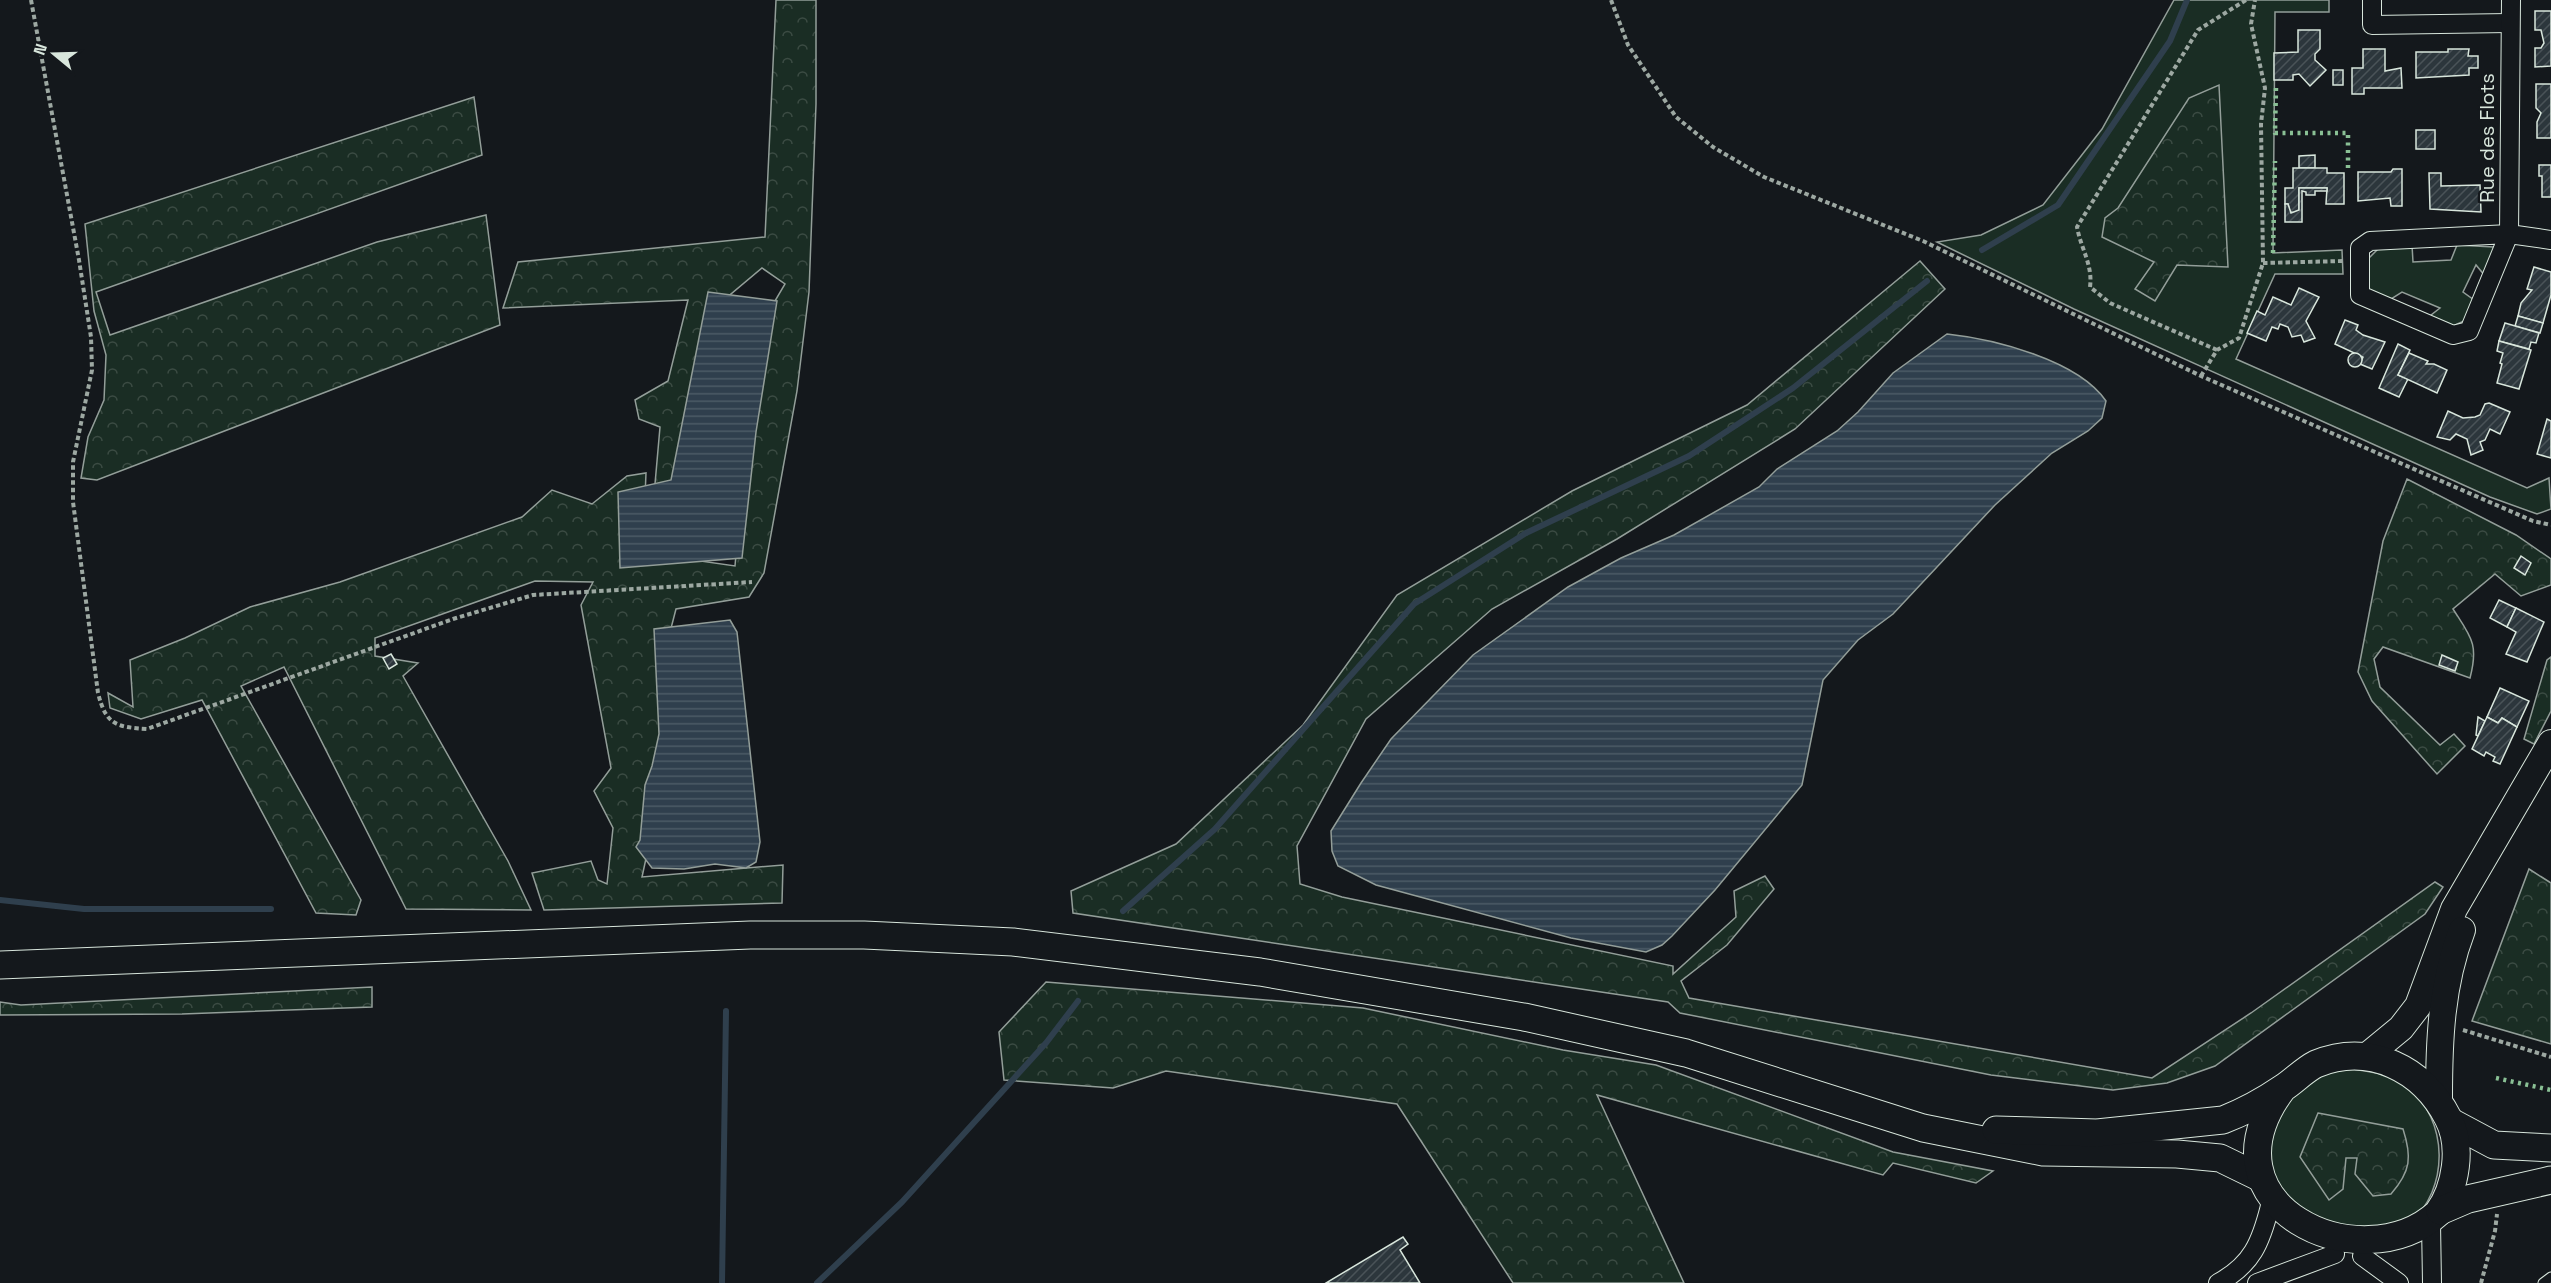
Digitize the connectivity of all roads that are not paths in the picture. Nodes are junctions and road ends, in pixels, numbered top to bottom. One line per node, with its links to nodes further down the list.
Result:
1 (2372, 0): 3 (street)
2 (2511, 0): 3 (street, Rue des Flots)
3 (2510, 23): 4 (street, Rue des Flots)
4 (2509, 234): 4 (street); 5 (street)
5 (2551, 240)
6 (2551, 743): 7 (street)
7 (2500, 832): 9 (street); 11 (street)
8 (0, 964): 13 (main road)
9 (2367, 1056): 10 (main road); 11 (main road)
10 (2283, 1088): 13 (main road); 15 (main road)
11 (2439, 1098): 12 (main road)
12 (2451, 1122): 14 (main road); 18 (main road)
13 (1923, 1128): 15 (main road)
14 (2551, 1148)
15 (2259, 1177): 17 (main road)
16 (2551, 1180): 18 (main road)
17 (2270, 1206): 19 (main road); 22 (street)
18 (2436, 1217): 20 (main road); 25 (street)
19 (2335, 1254): 20 (main road); 23 (street)
20 (2362, 1256): 24 (street)
21 (2551, 1277): 26 (lane)
22 (2218, 1283)
23 (2257, 1283)
24 (2399, 1283)
25 (2432, 1283)
26 (2543, 1283)

